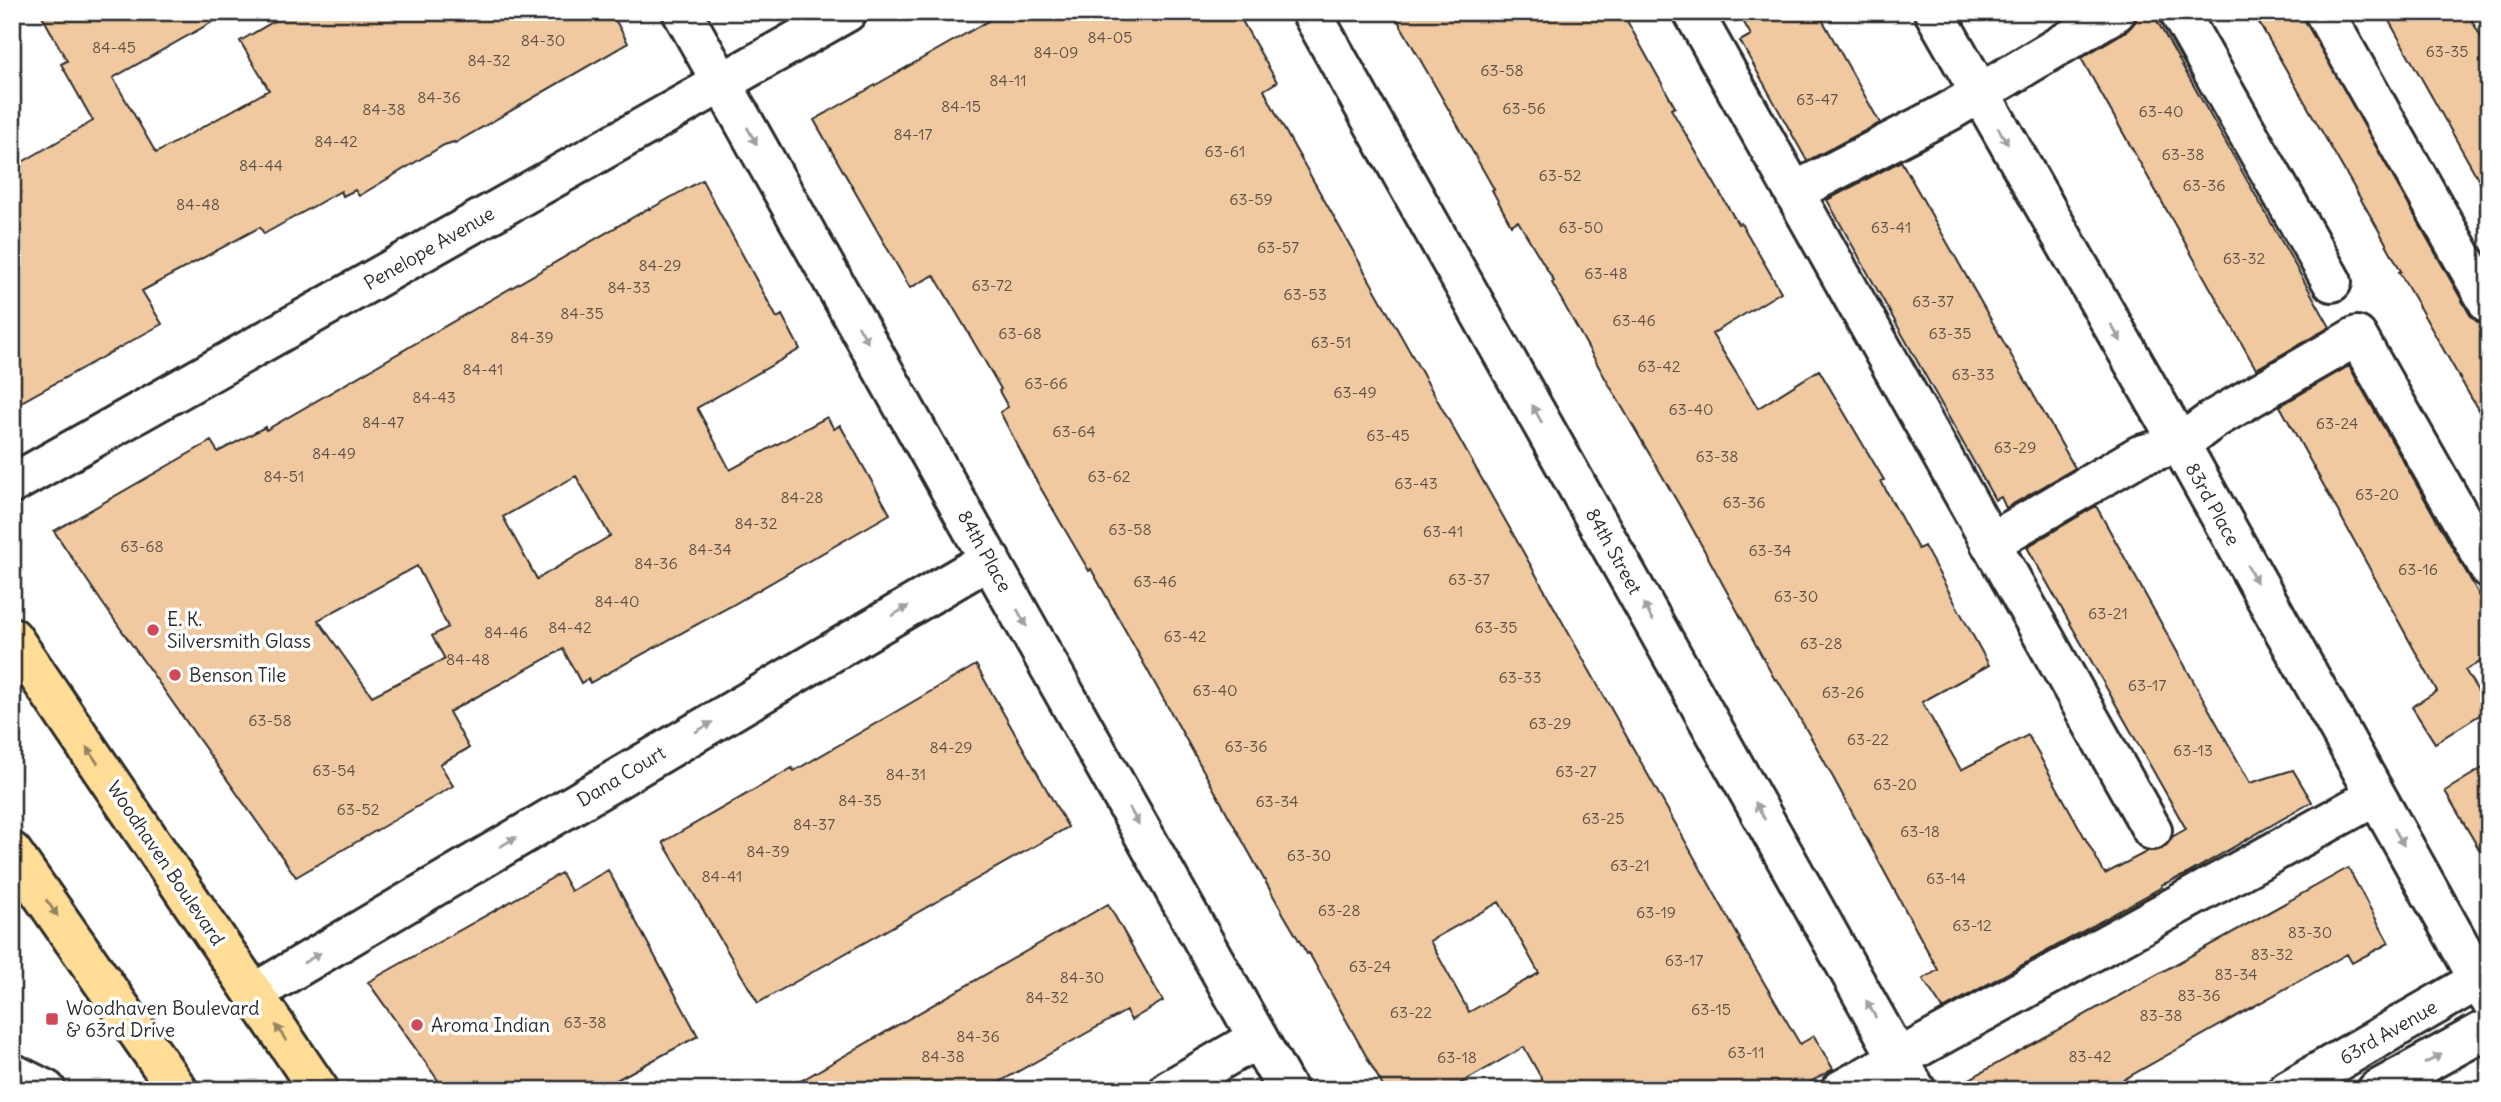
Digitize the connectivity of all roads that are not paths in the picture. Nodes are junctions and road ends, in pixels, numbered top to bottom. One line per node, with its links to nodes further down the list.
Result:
1 (682, 12): 9 (street, 84th Place)
2 (847, 12): 9 (street, Penelope Avenue)
3 (1311, 12): 28 (street, 84th Street, one-way to 3)
4 (1693, 12): 11 (street)
5 (1934, 12): 10 (street, 83rd Place)
6 (2116, 12): 10 (street)
7 (2179, 12): 12 (street)
8 (2324, 12): 13 (street)
9 (722, 83): 15 (street, Penelope Avenue); 17 (street, 84th Place, one-way to 17)
10 (1979, 93): 11 (street); 14 (street, 83rd Place, one-way to 14)
11 (1794, 192): 16 (street)
12 (2332, 282)
13 (2489, 304)
14 (2180, 444): 16 (street); 18 (street); 20 (street, 83rd Place, one-way to 20)
15 (12, 484)
16 (1990, 543): 21 (street)
17 (990, 559): 24 (street, Dana Court, one-way to 17); 26 (street, 84th Place, one-way to 26)
18 (2489, 568)
19 (12, 637): 24 (main road, Woodhaven Boulevard, one-way to 19)
20 (2376, 796): 23 (street, 83rd Place, one-way to 23); 28 (street)
21 (2152, 830)
22 (12, 852): 30 (main road, one-way to 30)
23 (2485, 984): 35 (street, 63rd Avenue)
24 (254, 993): 31 (main road, Woodhaven Boulevard, one-way to 24)
25 (2489, 1028): 36 (street, one-way to 25)
26 (1258, 1038): 32 (street); 33 (street, 84th Place)
27 (12, 1073): 29 (street)
28 (1907, 1074): 34 (street)
29 (46, 1090)
30 (178, 1090)
31 (319, 1090)
32 (1169, 1090)
33 (1286, 1090)
34 (1841, 1090)
35 (2288, 1090)
36 (2377, 1090)

